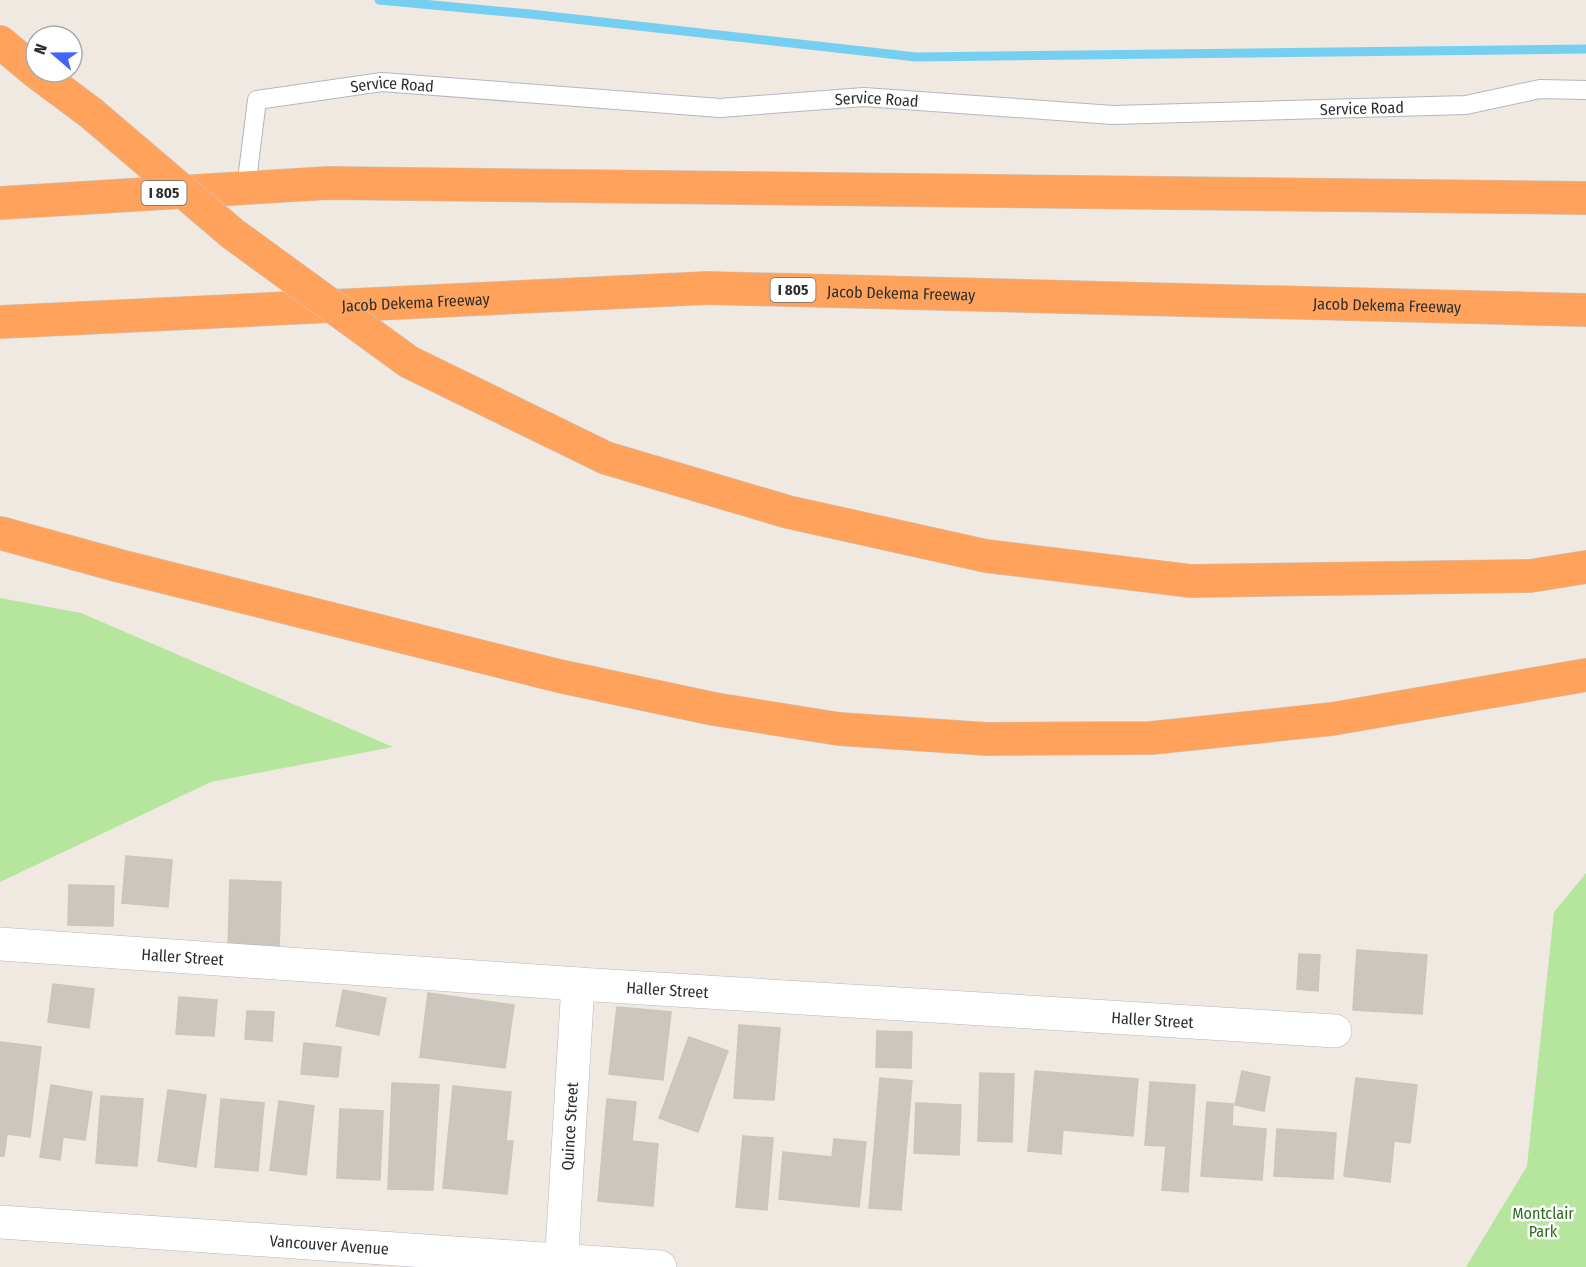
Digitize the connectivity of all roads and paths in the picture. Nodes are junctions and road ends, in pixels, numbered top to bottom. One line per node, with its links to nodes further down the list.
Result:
1 (22, 61): 9 (highway, bridge)
2 (1586, 90): 3 (lane, Service Road)
3 (246, 188): 4 (highway, I 805); 5 (highway, I 805)
4 (1586, 198)
5 (0, 202)
6 (1586, 310): 7 (highway, Jacob Dekema Freeway / I 805)
7 (0, 322)
8 (0, 533): 10 (highway)
9 (1586, 567)
10 (1586, 675)
11 (0, 944): 12 (street, Haller Street)
12 (578, 984): 13 (street, Haller Street); 15 (street, Quince Street)
13 (1335, 1031)
14 (0, 1222): 15 (street, Vancouver Avenue)
15 (561, 1263): 16 (street, Vancouver Avenue)
16 (660, 1267)

